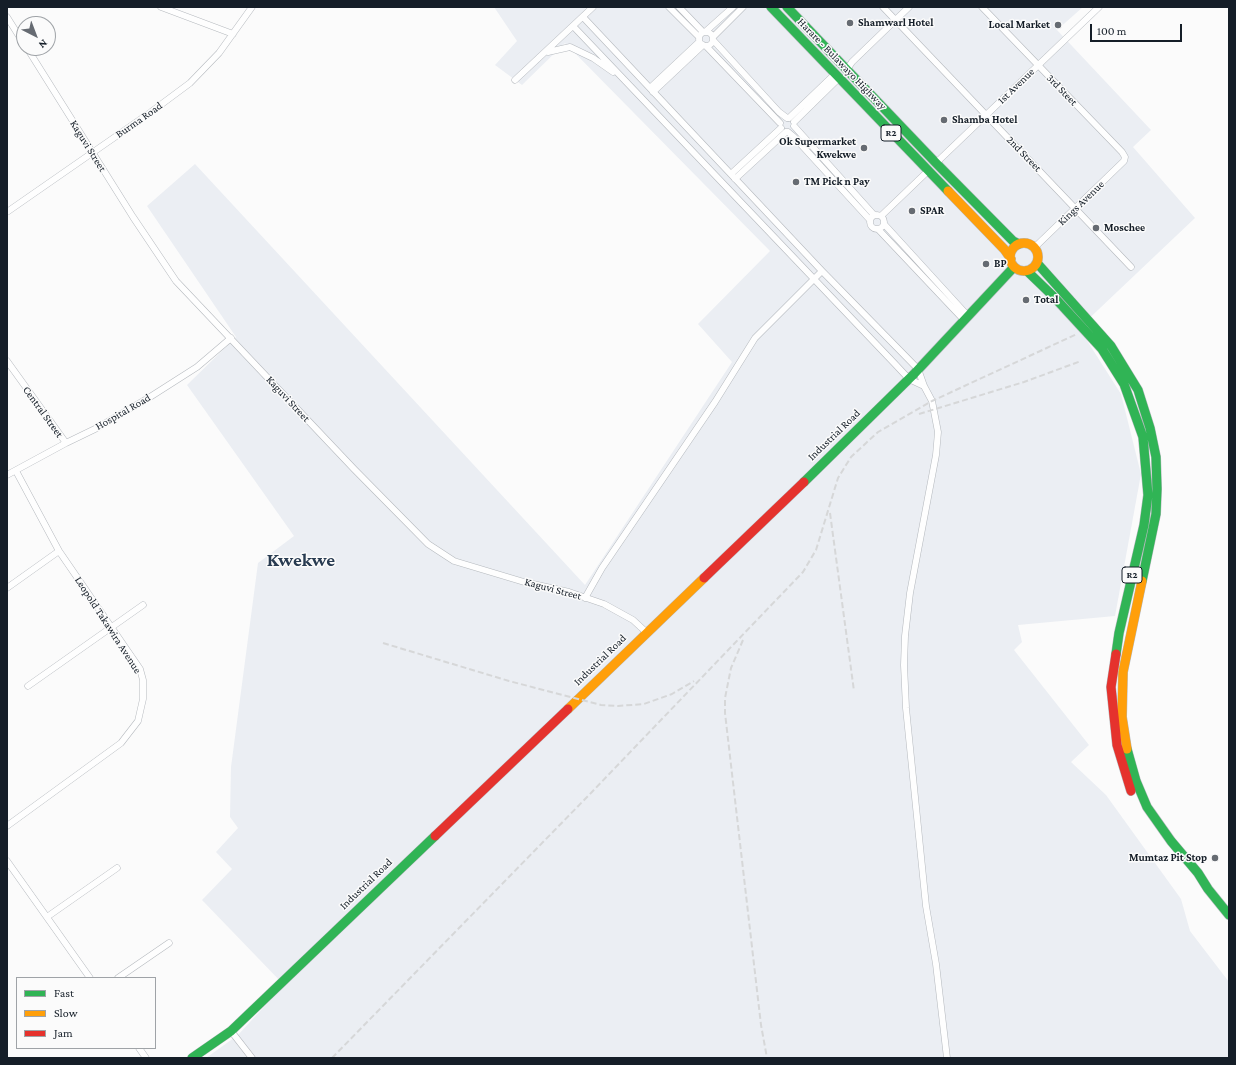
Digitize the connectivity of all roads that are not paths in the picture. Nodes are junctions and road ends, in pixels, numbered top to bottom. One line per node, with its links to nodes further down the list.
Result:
1 (161, 7): 19 (street)
2 (252, 7): 19 (street, Burma Road)
3 (593, 7): 15 (street)
4 (669, 7): 21 (street)
5 (679, 7): 21 (street)
6 (733, 7): 21 (street)
7 (743, 7): 20 (street)
8 (771, 7): 26 (main road, Harare - Bulawayo Highway / R2)
9 (787, 7): 25 (main road, Harare - Bulawayo Highway / R2)
10 (883, 7): 16 (street, 2nd Street)
11 (910, 7): 16 (street)
12 (982, 7): 24 (street, 3rd Steet)
13 (1099, 7): 24 (street, 1st Avenue)
14 (7, 16): 18 (street)
15 (583, 16): 17 (street); 29 (street)
16 (895, 20): 25 (street); 30 (street, 2nd Street)
17 (573, 26): 22 (street); 28 (street)
18 (16, 31)
19 (233, 34): 33 (street, Burma Road)
20 (713, 38): 21 (street); 21 (street); 31 (street)
21 (702, 39): 29 (street); 32 (street)
22 (543, 55): 27 (street); 28 (street)
23 (32, 56): 33 (street, Kaguvi Street)
24 (1038, 65): 30 (street, 1st Avenue); 34 (street, 3rd Steet)
25 (848, 66): 26 (street); 35 (main road, Harare - Bulawayo Highway / R2)
26 (837, 76): 31 (street); 36 (main road, Harare - Bulawayo Highway / R2)
27 (515, 80)
28 (624, 80): 43 (street)
29 (652, 90): 37 (street)
30 (986, 116): 35 (street, 1st Avenue); 38 (street, 2nd Street)
31 (791, 121): 32 (street); 32 (street); 42 (street)
32 (784, 129): 37 (street); 42 (street)
33 (92, 152): 39 (street, Burma Road); 57 (street, Kaguvi Street)
34 (1125, 157): 38 (street, Kings Avenue)
35 (936, 163): 36 (street, 1st Avenue); 41 (main road, Harare - Bulawayo Highway / R2)
36 (928, 171): 42 (street, 1st Avenue); 44 (main road, Harare - Bulawayo Highway / R2)
37 (733, 177): 40 (street)
38 (1076, 209): 48 (street, Kings Avenue); 51 (street, 2nd Street)
39 (7, 212)
40 (768, 214): 43 (street); 53 (street)
41 (987, 215): 44 (main road); 47 (main road, Harare - Bulawayo Highway / R2)
42 (875, 217): 45 (street); 46 (street)
43 (759, 223): 54 (street)
44 (978, 223): 49 (main road, Harare - Bulawayo Highway / R2)
45 (884, 224): 46 (street); 56 (street)
46 (878, 229): 56 (street)
47 (1019, 244): 48 (main road, Harare - Bulawayo Highway / R2); 49 (main road)
48 (1034, 248): 50 (main road)
49 (1012, 263): 52 (main road, R2); 56 (main road, Industrial Road)
50 (1037, 263): 52 (main road); 55 (main road, R2)
51 (1131, 267)
52 (1027, 271): 55 (main road, R2)
53 (822, 272): 54 (street); 59 (street)
54 (812, 280): 60 (street); 67 (street)
55 (1059, 294): 75 (main road, R2)
56 (966, 318): 59 (main road, Industrial Road)
57 (231, 338): 62 (street, Hospital Road); 67 (street, Kaguvi Street)
58 (7, 361): 62 (street, Central Street)
59 (918, 369): 60 (main road, Industrial Road); 61 (street)
60 (909, 379): 61 (street); 70 (main road, Industrial Road)
61 (924, 386): 87 (street)
62 (66, 443): 63 (street, Hospital Road)
63 (16, 471): 64 (street, Hospital Road); 65 (street, Leopold Takawira Avenue)
64 (7, 475)
65 (59, 551): 66 (street); 69 (street, Leopold Takawira Avenue)
66 (7, 588)
67 (585, 598): 70 (street, Kaguvi Street)
68 (143, 605): 69 (street)
69 (110, 627): 71 (street); 72 (street, Leopold Takawira Avenue)
70 (646, 632): 82 (main road, Industrial Road)
71 (28, 686)
72 (7, 826)
73 (7, 861): 78 (street)
74 (117, 868): 78 (street)
75 (1215, 898): 76 (street); 77 (main road, R2)
76 (1229, 908)
77 (1229, 915)
78 (47, 917): 80 (street)
79 (169, 942): 81 (street)
80 (89, 977)
81 (119, 977)
82 (231, 1031): 85 (main road, Industrial Road); 86 (street)
83 (140, 1049): 84 (street)
84 (146, 1058)
85 (192, 1058)
86 (252, 1058)
87 (947, 1058)

